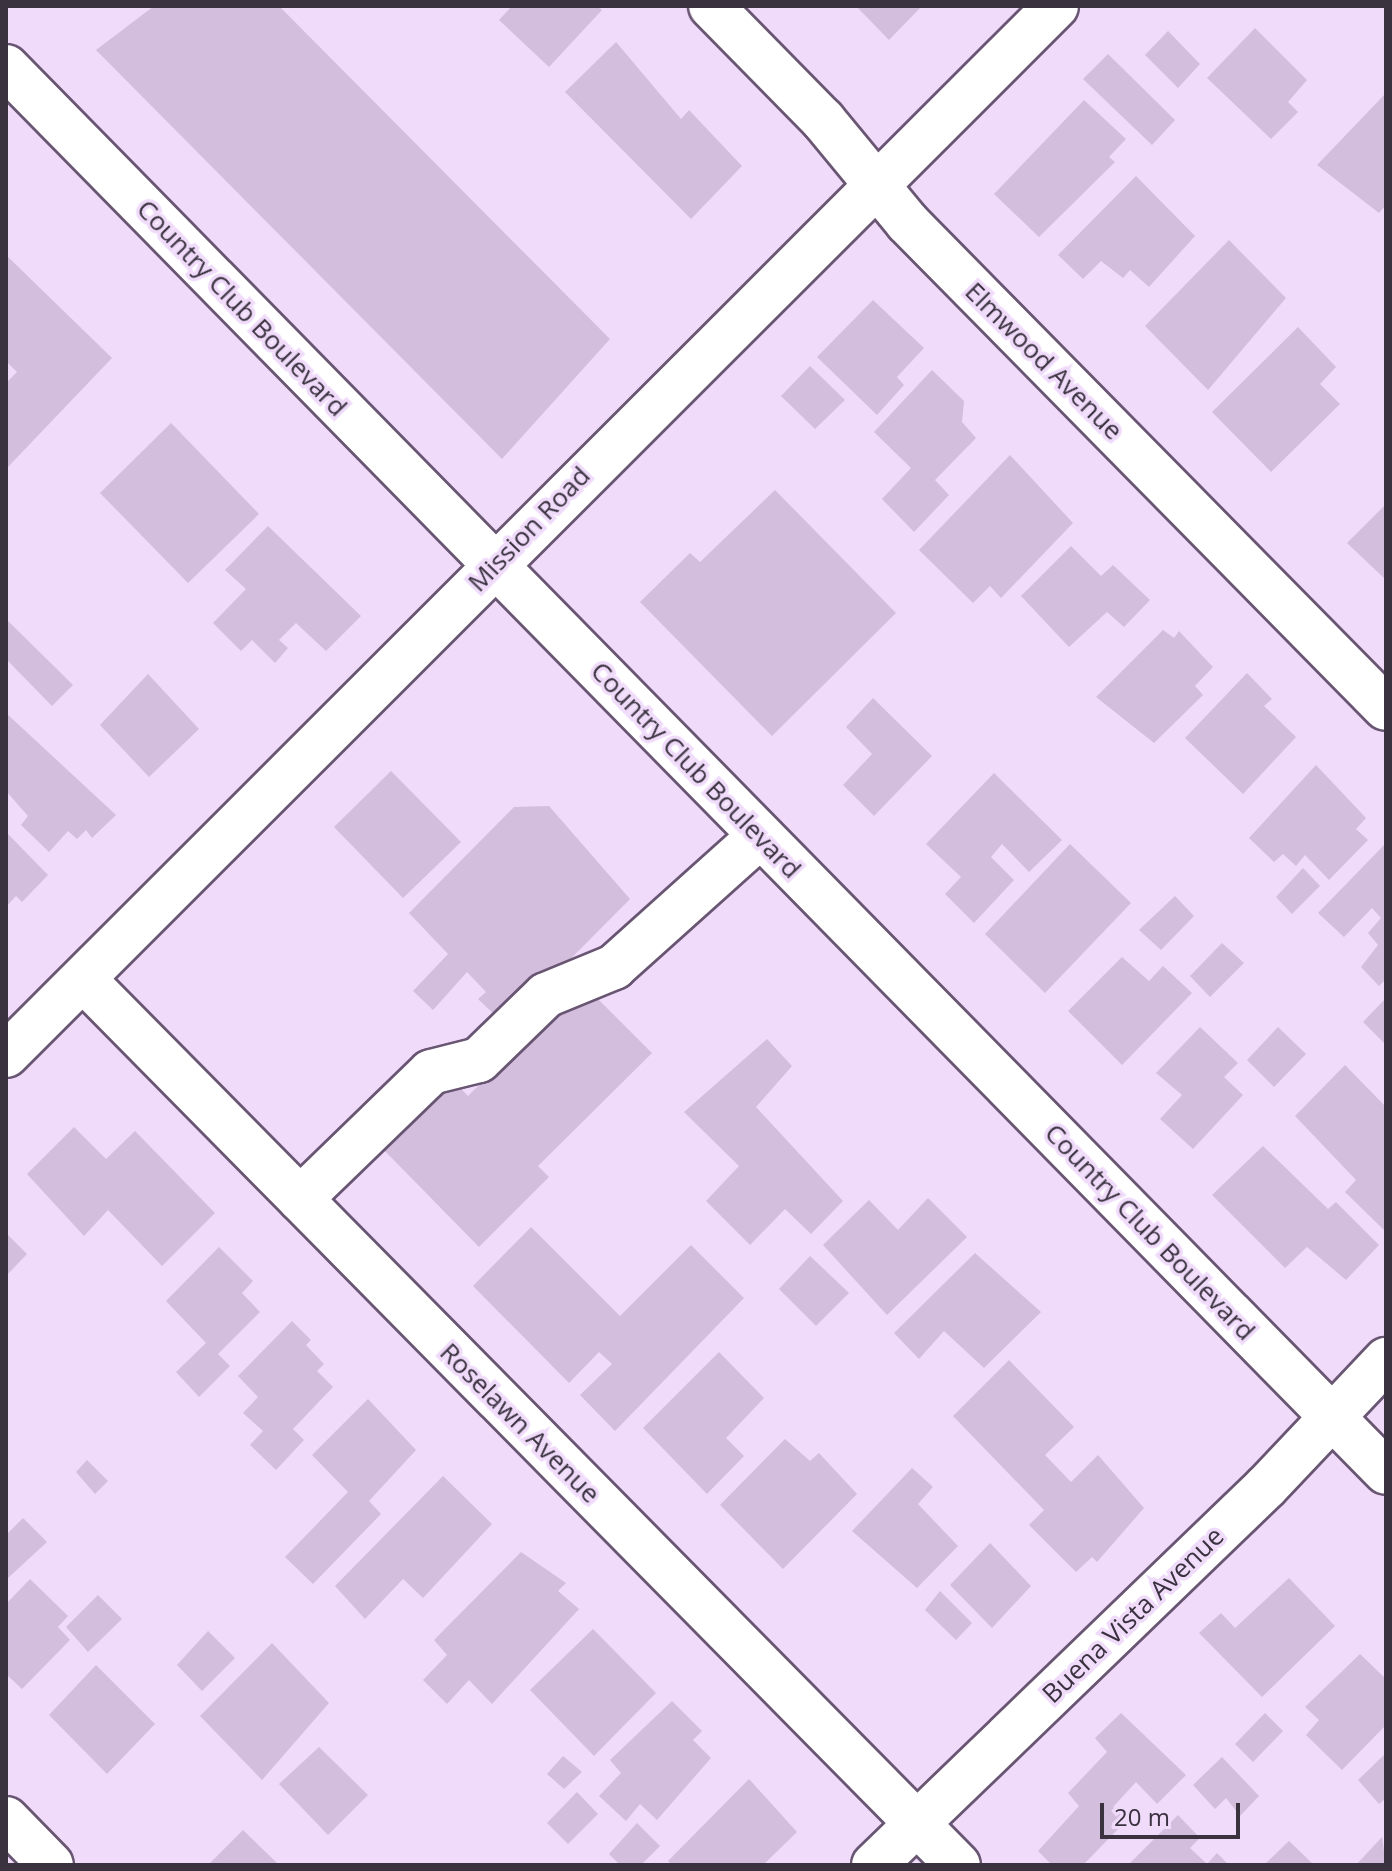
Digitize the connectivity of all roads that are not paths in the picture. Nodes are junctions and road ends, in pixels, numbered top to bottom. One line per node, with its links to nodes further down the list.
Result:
1 (711, 6): 4 (street, Elmwood Avenue)
2 (1056, 6): 4 (street, Mission Road)
3 (6, 67): 5 (street, Country Club Boulevard)
4 (875, 183): 5 (street, Mission Road); 6 (street, Elmwood Avenue)
5 (494, 564): 7 (street, Country Club Boulevard); 8 (street, Mission Road)
6 (1386, 708)
7 (760, 836): 10 (street); 12 (street, Country Club Boulevard)
8 (83, 979): 9 (street, Mission Road); 10 (street, Roselawn Avenue)
9 (6, 1055)
10 (300, 1199): 15 (street, Roselawn Avenue)
11 (1386, 1360): 12 (street, Buena Vista Avenue)
12 (1332, 1417): 13 (street, Country Club Boulevard); 15 (street, Buena Vista Avenue)
13 (1386, 1472)
14 (6, 1819): 16 (street)
15 (915, 1825): 17 (street, Buena Vista Avenue); 18 (street, Roselawn Avenue)
16 (51, 1865)
17 (874, 1865)
18 (958, 1865)

